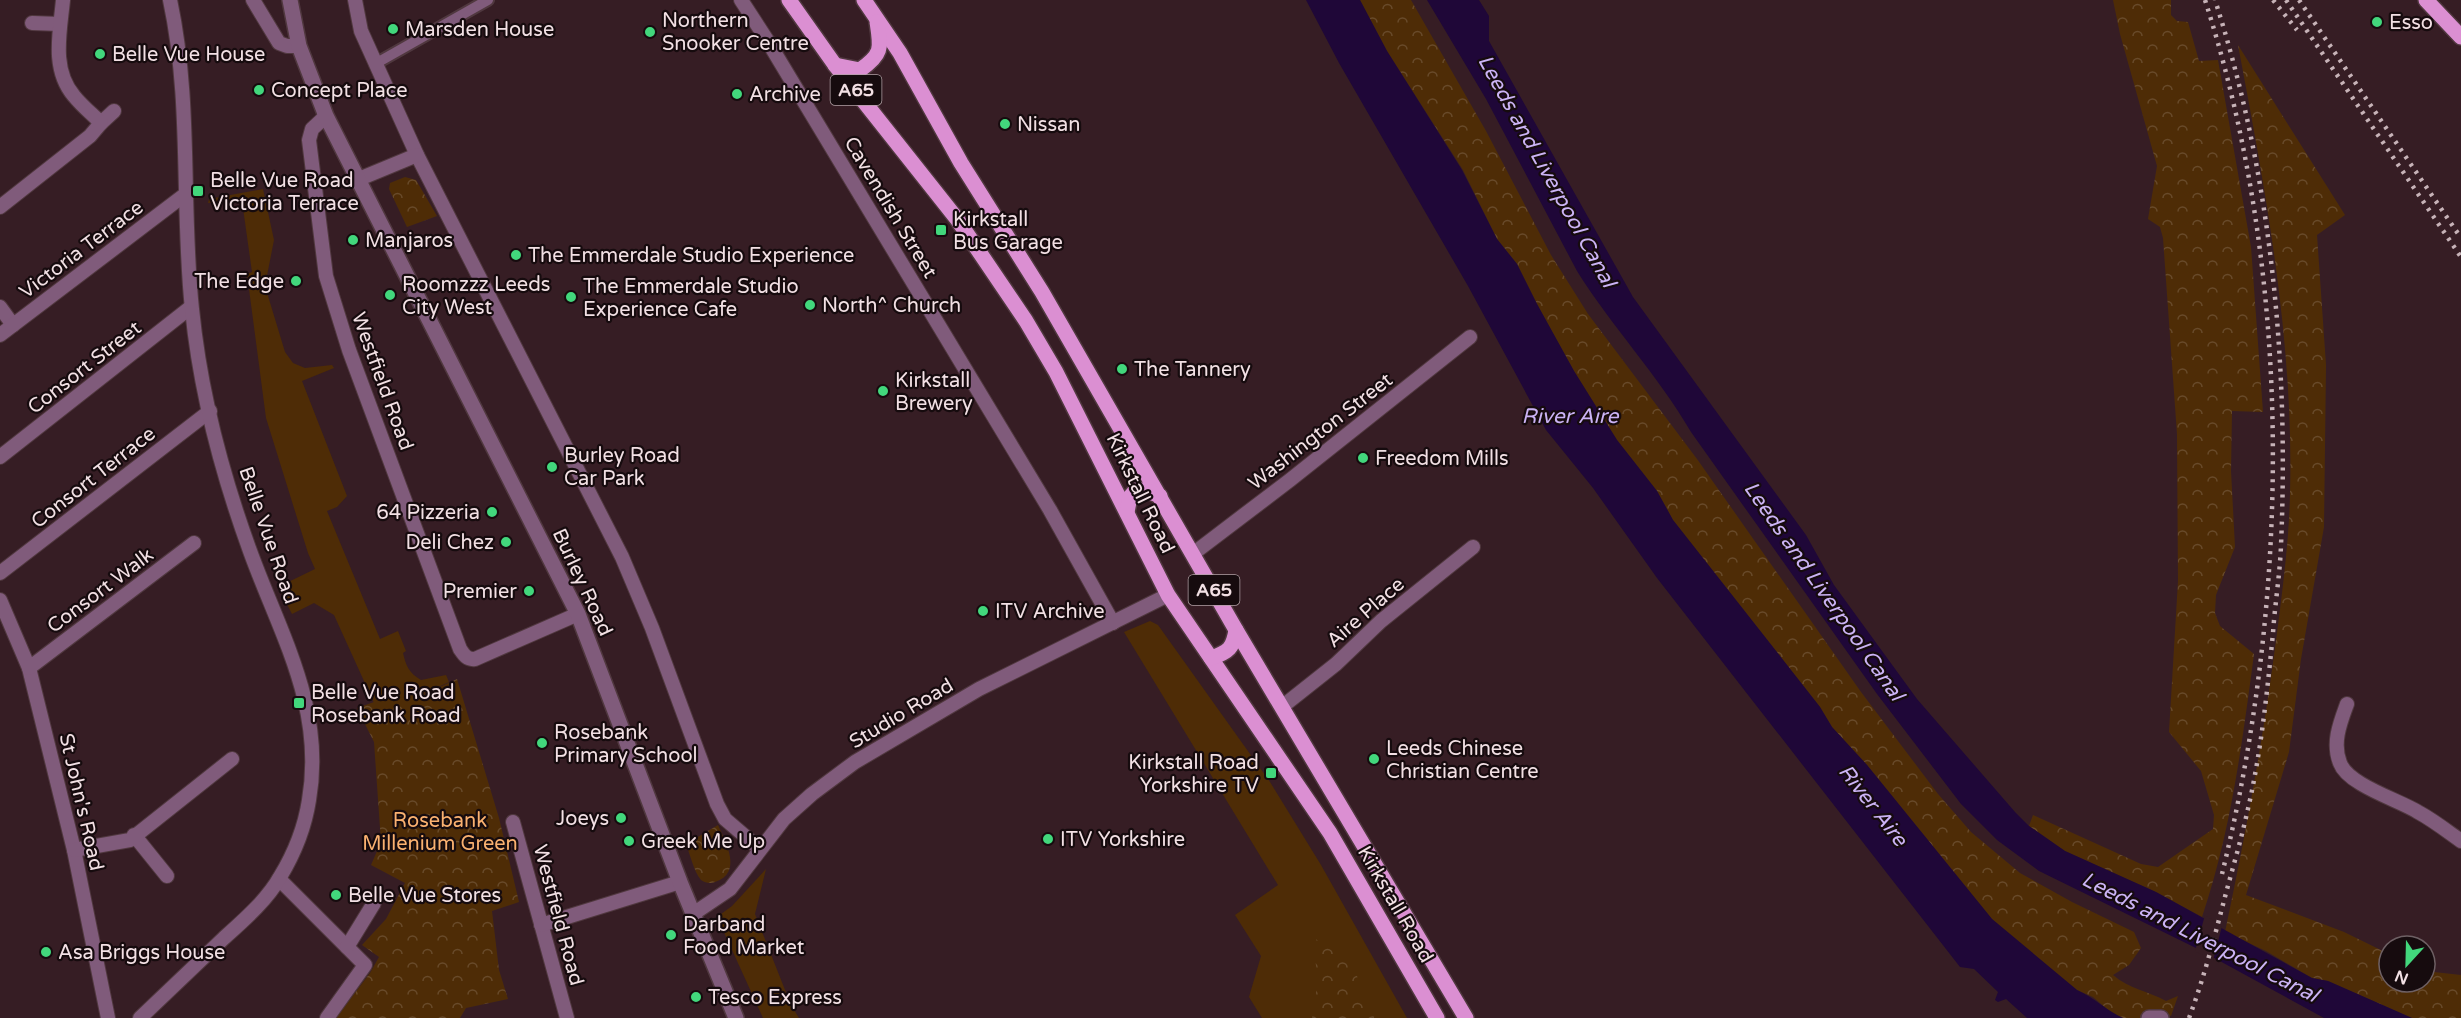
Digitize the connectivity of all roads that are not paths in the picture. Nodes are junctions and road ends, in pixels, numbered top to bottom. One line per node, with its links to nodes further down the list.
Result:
1 (63, 0): 13 (street)
2 (171, 0): 23 (street, Belle Vue Road)
3 (253, 0): 15 (street)
4 (290, 0): 15 (street, Burley Road)
5 (354, 0): 16 (street)
6 (488, 0): 16 (street)
7 (741, 0): 41 (street, Cavendish Street)
8 (789, 0): 17 (main road, Kirkstall Road / A65)
9 (864, 0): 11 (main road, Kirkstall Road / A65)
10 (2426, 0): 14 (main road)
11 (877, 19): 17 (main road); 32 (main road, Kirkstall Road / A65)
12 (32, 22): 13 (street)
13 (60, 24): 20 (street)
14 (2461, 37)
15 (299, 46): 19 (street, Burley Road)
16 (375, 64): 21 (street)
17 (835, 65): 33 (main road, Kirkstall Road / A65)
18 (114, 111): 20 (street)
19 (326, 116): 22 (street, Burley Road); 40 (street, Westfield Road)
20 (101, 123): 24 (street)
21 (417, 155): 22 (street); 51 (street)
22 (359, 179): 40 (street, Burley Road)
23 (187, 193): 26 (street, Belle Vue Road); 27 (street, Victoria Terrace)
24 (0, 207)
25 (0, 307): 27 (street)
26 (191, 307): 30 (street, Belle Vue Road); 31 (street, Consort Street)
27 (13, 325): 28 (street, Victoria Terrace)
28 (0, 335)
29 (1470, 337): 36 (street, Washington Street)
30 (210, 411): 37 (street, Consort Terrace); 54 (street, Belle Vue Road)
31 (0, 457)
32 (1160, 496): 33 (main road); 36 (main road, Kirkstall Road / A65)
33 (1127, 512): 38 (main road, Kirkstall Road / A65)
34 (194, 543): 44 (street, Consort Walk)
35 (1473, 548): 46 (street, Aire Place)
36 (1194, 553): 42 (main road, Kirkstall Road / A65)
37 (0, 573)
38 (1168, 595): 41 (street, Studio Road); 43 (main road, Kirkstall Road / A65)
39 (0, 600): 44 (street, St John's Road)
40 (578, 614): 55 (street, Burley Road)
41 (1113, 623): 51 (street, Studio Road)
42 (1236, 630): 43 (main road); 46 (main road, Kirkstall Road / A65)
43 (1211, 658): 65 (main road, Kirkstall Road / A65)
44 (29, 668): 52 (street, St John's Road)
45 (2347, 704): 50 (street)
46 (1283, 706): 66 (main road, Kirkstall Road / A65)
47 (232, 759): 49 (street)
48 (513, 822): 58 (street, Westfield Road)
49 (134, 835): 52 (street); 53 (street)
50 (2461, 841)
51 (760, 849): 57 (street, Studio Road)
52 (74, 850): 60 (street, St John's Road)
53 (167, 876)
54 (279, 879): 59 (street); 61 (street, Belle Vue Road)
55 (680, 882): 57 (street, Burley Road); 58 (street)
56 (374, 903): 59 (street)
57 (693, 914): 64 (street, Burley Road)
58 (542, 925): 63 (street, Westfield Road)
59 (347, 947): 62 (street)
60 (108, 1018)
61 (140, 1018)
62 (327, 1018)
63 (567, 1018)
64 (736, 1018)
65 (1437, 1018)
66 (1466, 1018)
67 (2149, 1018): 68 (street)
68 (2160, 1018)

